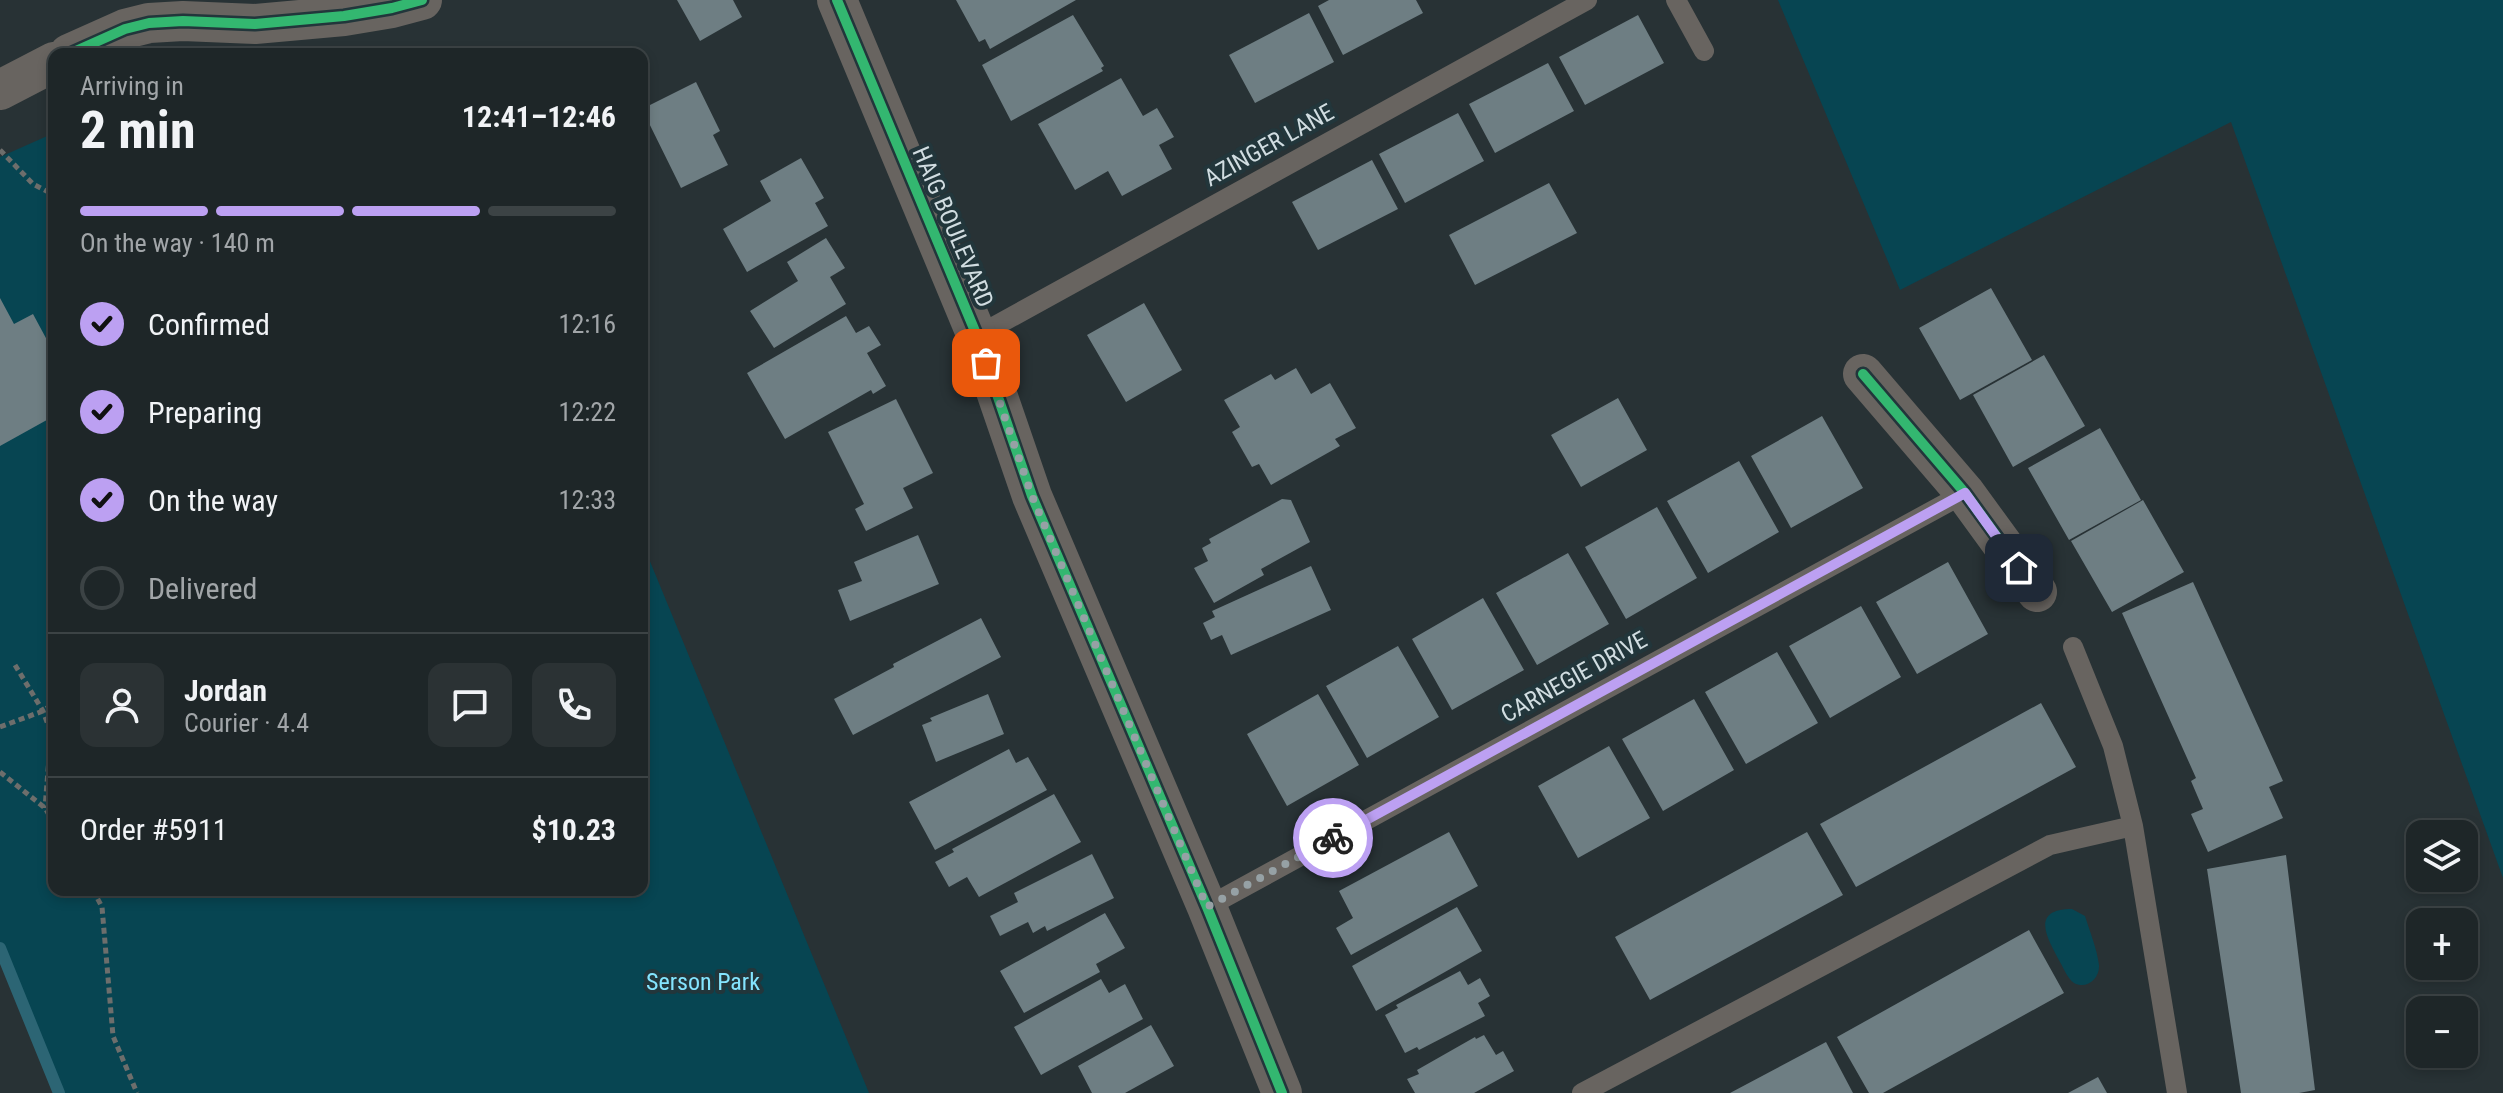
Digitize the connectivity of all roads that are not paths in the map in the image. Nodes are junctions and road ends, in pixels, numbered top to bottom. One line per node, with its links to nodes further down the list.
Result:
1 (422, 0): 5 (street)
2 (837, 0): 9 (street, HAIG BOULEVARD)
3 (1587, 0): 9 (lane, AZINGER LANE)
4 (1676, 0): 6 (lane)
5 (82, 48)
6 (1704, 51)
7 (48, 65): 8 (street)
8 (0, 90)
9 (977, 336): 15 (street, HAIG BOULEVARD)
10 (1863, 374): 11 (street)
11 (1965, 493): 12 (street); 15 (lane, CARNEGIE DRIVE)
12 (2037, 592)
13 (2073, 647): 14 (lane)
14 (2133, 826): 17 (lane); 18 (lane)
15 (1207, 907): 16 (street, HAIG BOULEVARD)
16 (1282, 1093)
17 (1582, 1093)
18 (2177, 1093)

